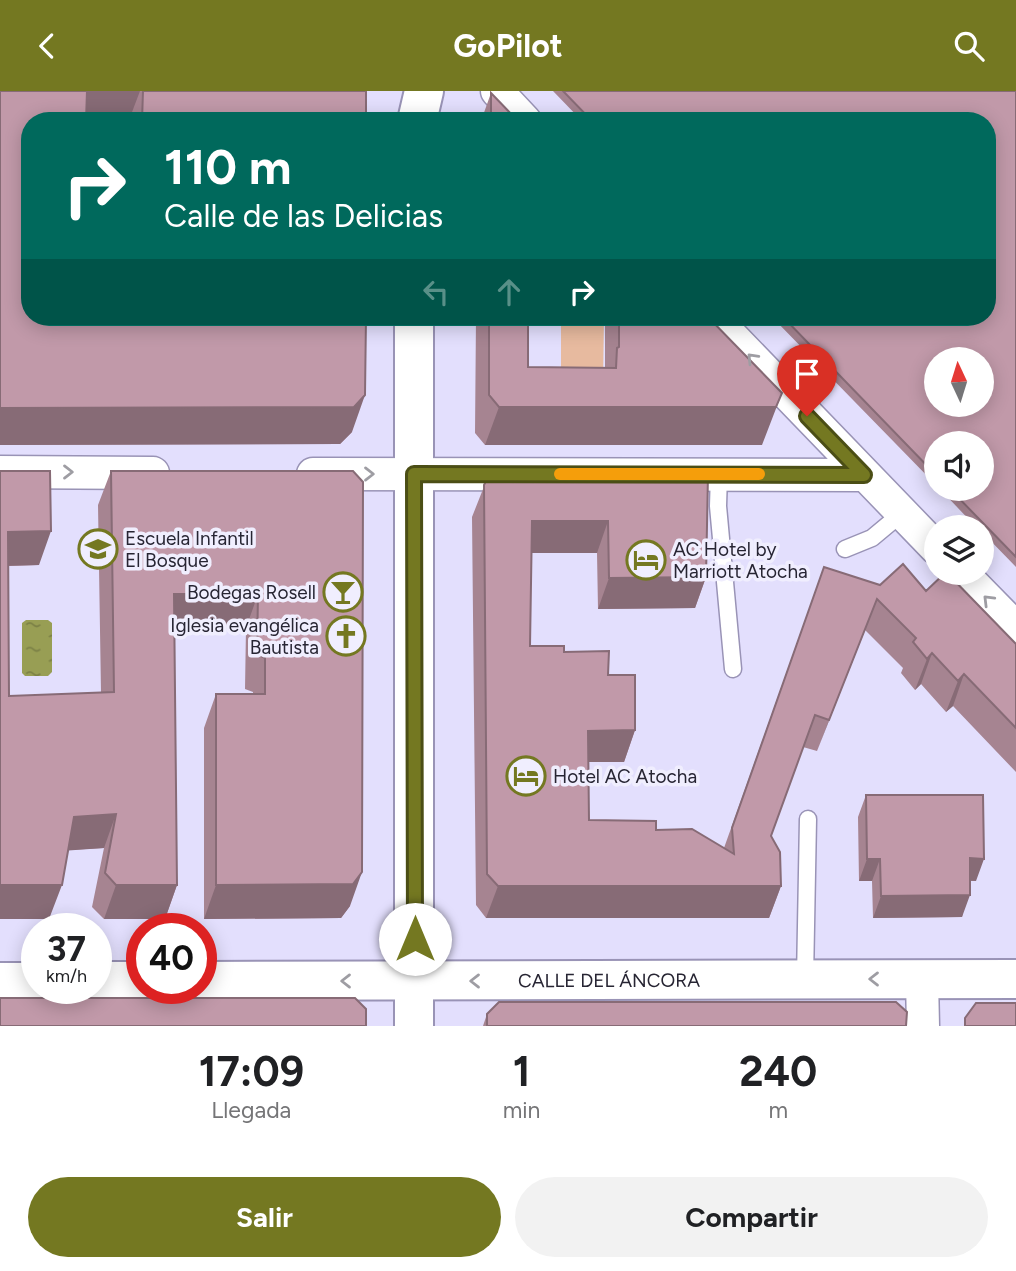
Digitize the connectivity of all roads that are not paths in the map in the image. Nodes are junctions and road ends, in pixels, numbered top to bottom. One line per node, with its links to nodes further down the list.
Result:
1 (406, 91): 4 (main road)
2 (424, 91): 5 (main road)
3 (497, 91): 6 (street)
4 (410, 112)
5 (419, 112)
6 (517, 112)
7 (414, 326): 12 (main road)
8 (722, 326): 14 (street, one-way to 8)
9 (0, 472): 10 (street, one-way to 10)
10 (189, 473)
11 (284, 474): 12 (street, one-way to 12)
12 (414, 474): 13 (street); 26 (main road)
13 (719, 474): 14 (street); 20 (lane)
14 (864, 475): 15 (street)
15 (902, 513): 16 (street); 17 (lane)
16 (924, 536)
17 (845, 549)
18 (974, 585): 19 (street, one-way to 18)
19 (1016, 628)
20 (733, 670)
21 (808, 819): 22 (lane)
22 (805, 979): 23 (main road, CALLE DEL ÁNCORA, one-way to 22); 26 (main road, CALLE DEL ÁNCORA, one-way to 26)
23 (922, 979): 24 (main road, CALLE DEL ÁNCORA); 30 (street)
24 (1016, 979)
25 (217, 981): 26 (main road, CALLE DEL ÁNCORA, one-way to 25)
26 (414, 981): 29 (main road)
27 (0, 982): 28 (main road)
28 (21, 982)
29 (415, 1026)
30 (923, 1026)

